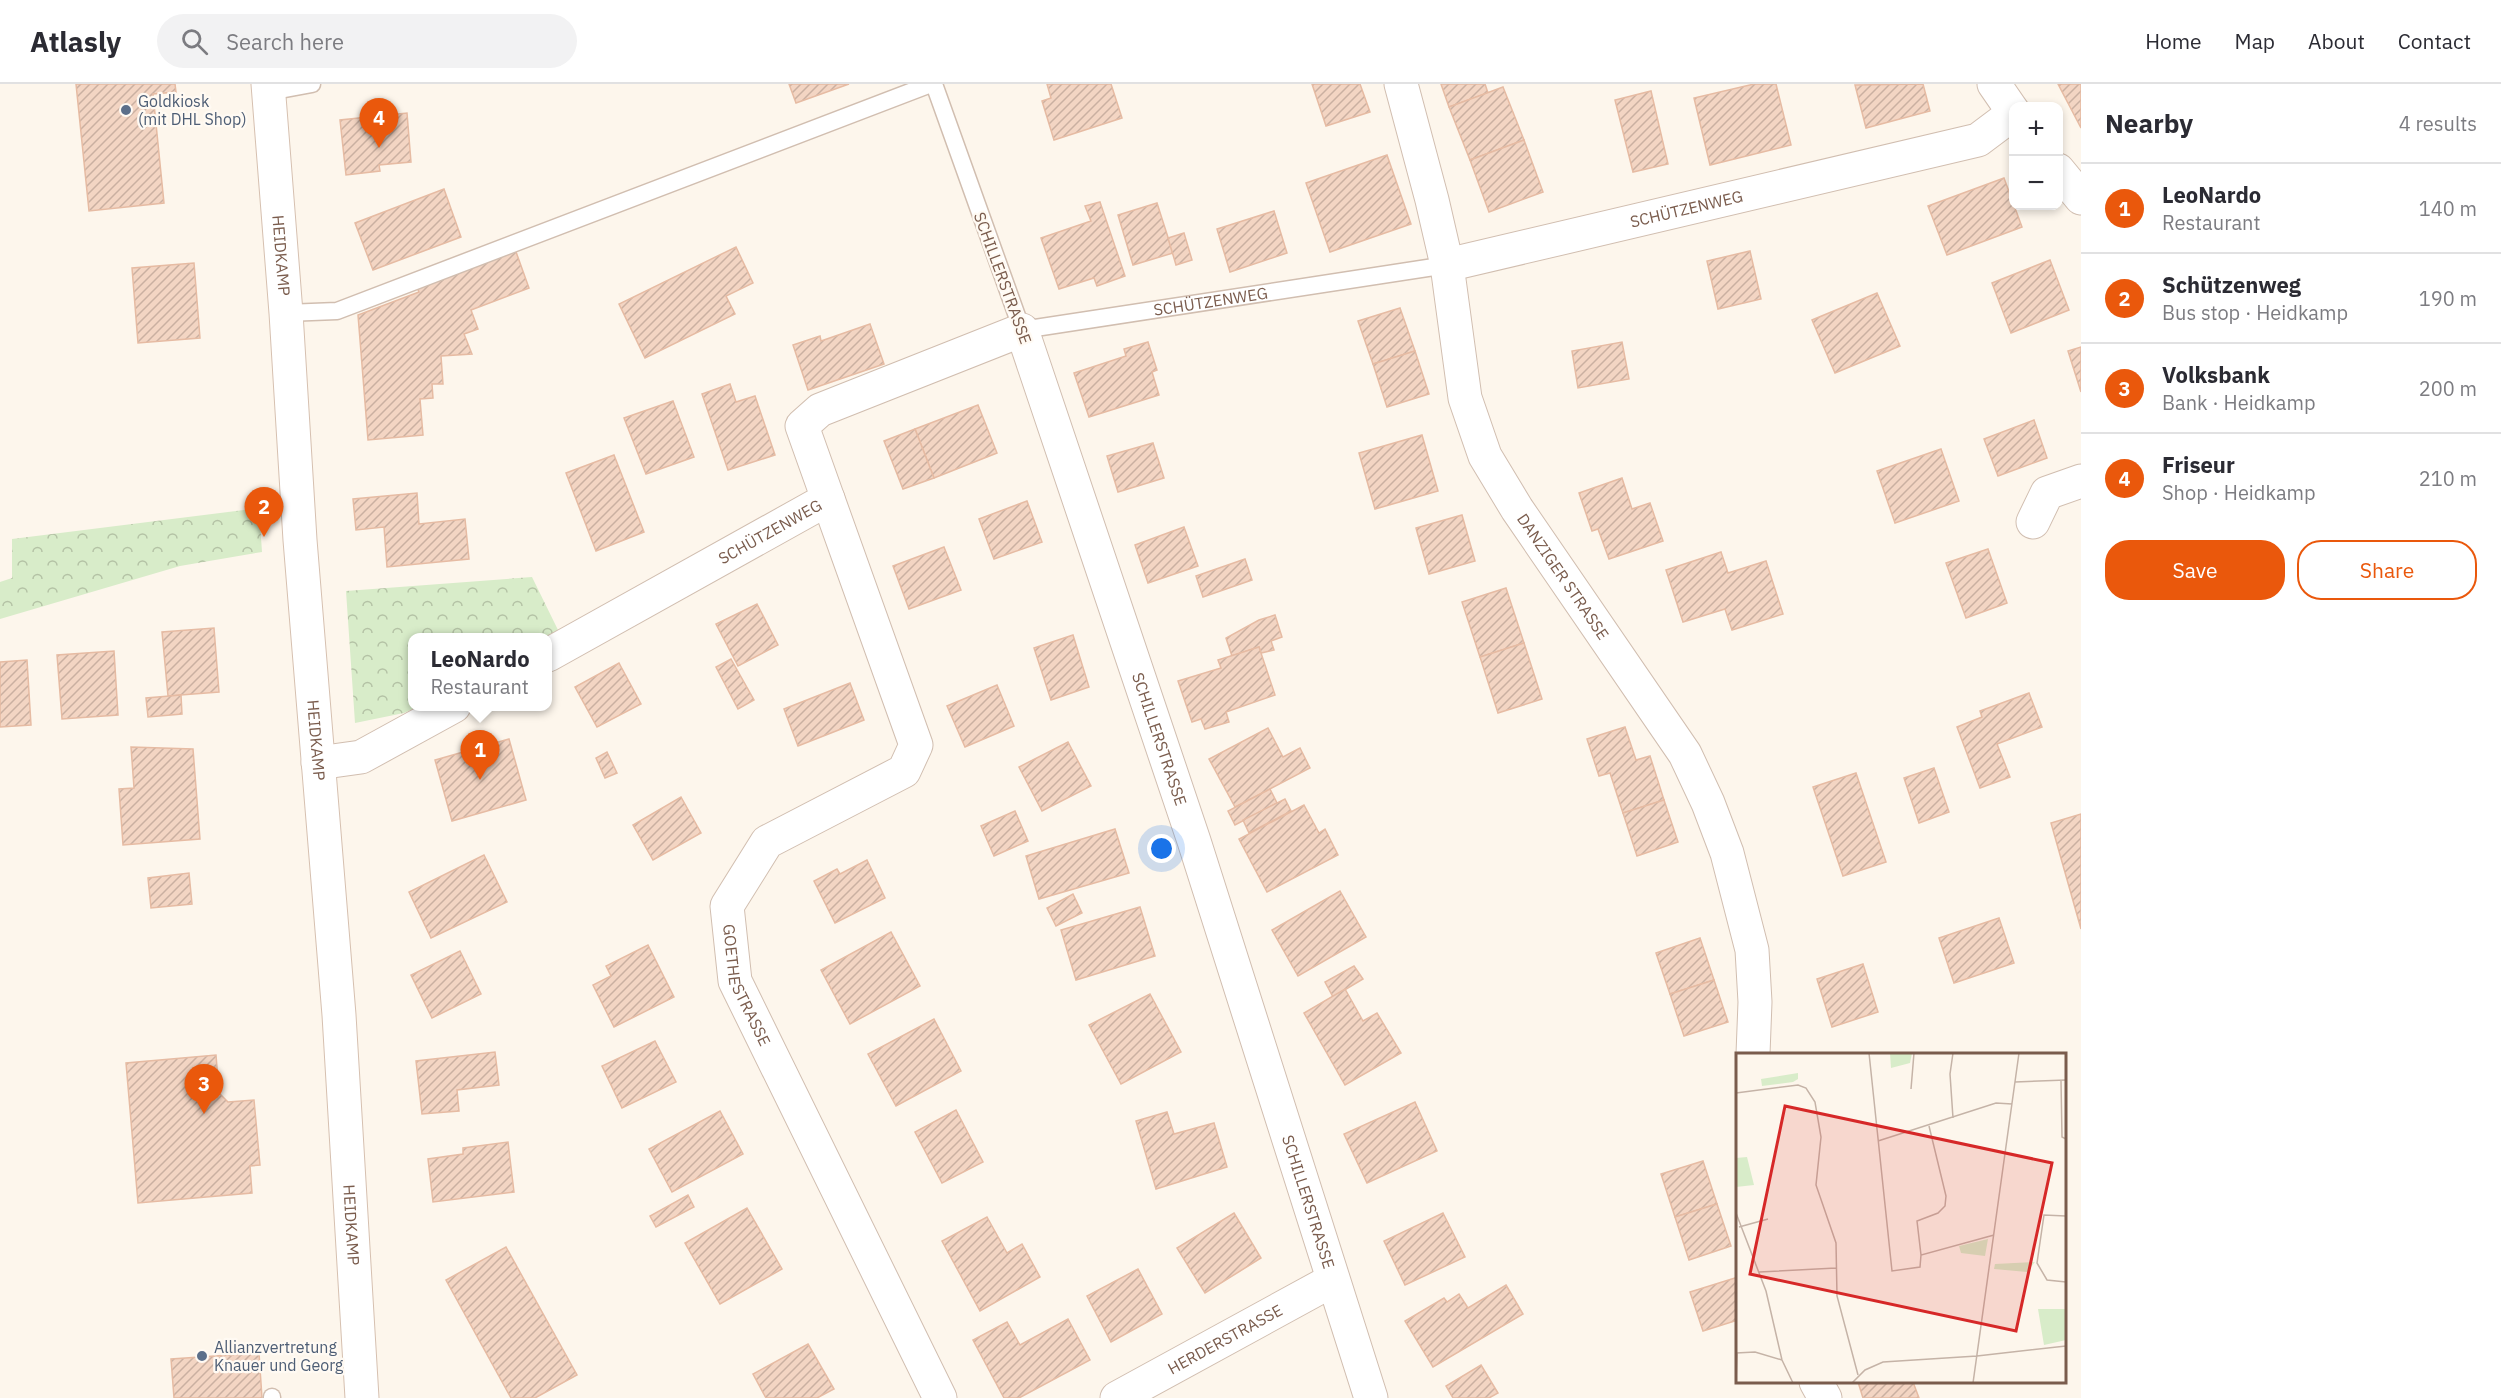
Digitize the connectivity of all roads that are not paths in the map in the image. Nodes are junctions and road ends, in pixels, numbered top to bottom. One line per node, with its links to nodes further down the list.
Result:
1 (311, 84): 5 (lane)
2 (932, 84): 11 (lane); 12 (lane, SCHILLERSTRASSE)
3 (1401, 84): 10 (street, DANZIGER STRASSE)
4 (1994, 84): 6 (street)
5 (269, 88): 11 (street, HEIDKAMP)
6 (2009, 107)
7 (2009, 116): 10 (street, SCHÜTZENWEG)
8 (2063, 176): 9 (street)
9 (2081, 198)
10 (1447, 265): 12 (lane, SCHÜTZENWEG); 19 (street, DANZIGER STRASSE)
11 (286, 312): 18 (street, HEIDKAMP)
12 (1022, 330): 14 (street, SCHÜTZENWEG); 20 (street, SCHILLERSTRASSE)
13 (2081, 481): 15 (street)
14 (828, 498): 16 (street, SCHÜTZENWEG); 23 (street, GOETHESTRASSE)
15 (2033, 522)
16 (552, 653)
17 (445, 711): 18 (street)
18 (318, 763): 22 (street, HEIDKAMP)
19 (1754, 1053)
20 (1333, 1280): 24 (street, HERDERSTRASSE); 25 (street, SCHILLERSTRASSE)
21 (1817, 1383): 26 (street)
22 (362, 1398)
23 (940, 1398)
24 (1117, 1398)
25 (1371, 1398)
26 (1825, 1398)

